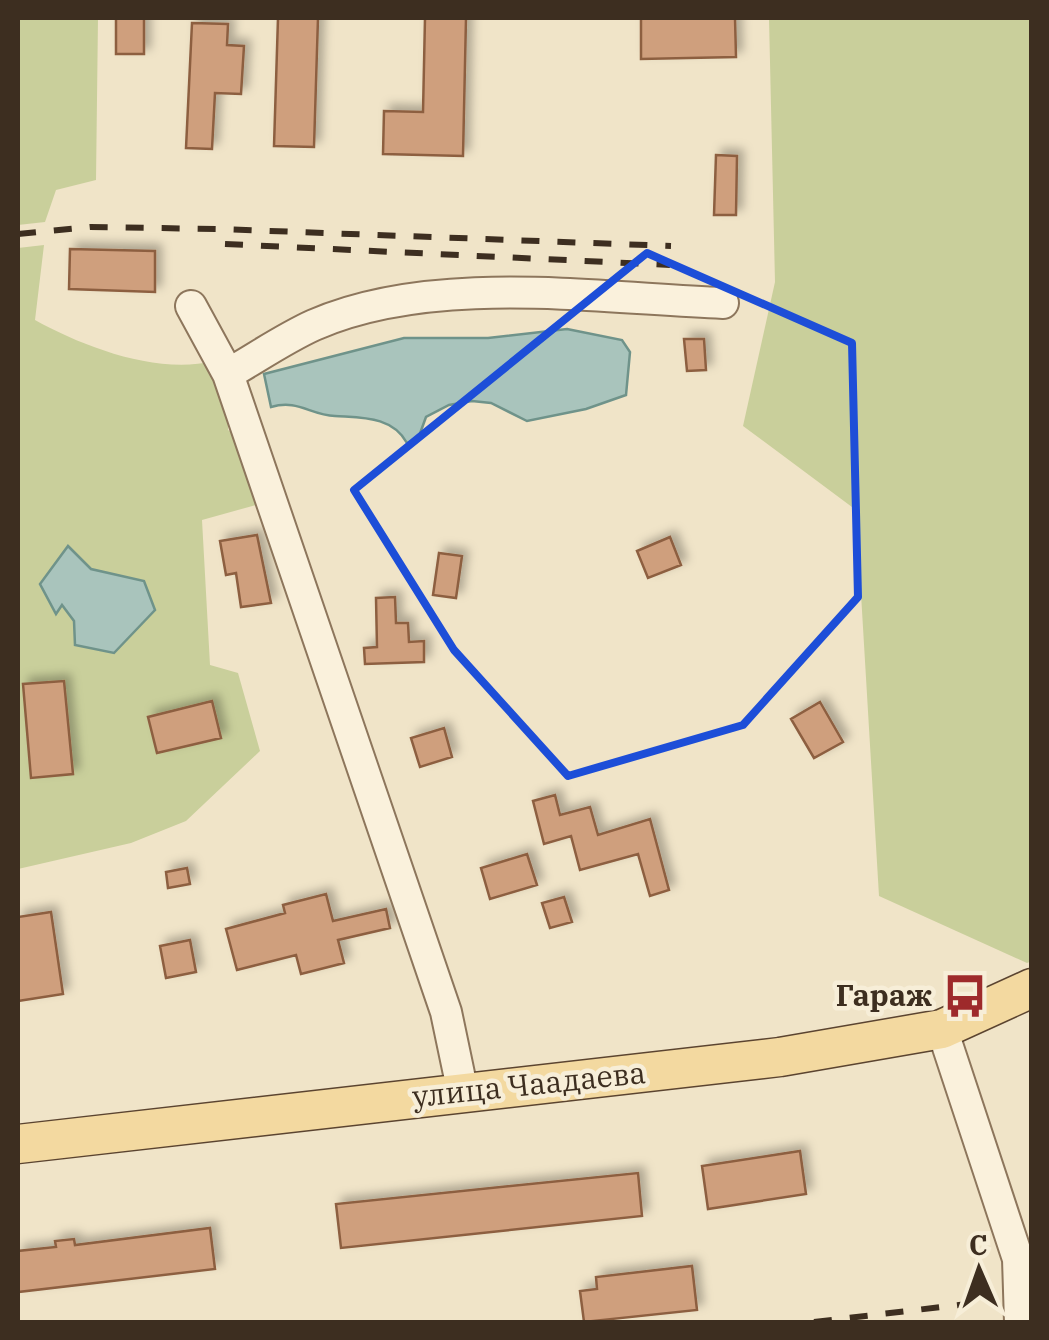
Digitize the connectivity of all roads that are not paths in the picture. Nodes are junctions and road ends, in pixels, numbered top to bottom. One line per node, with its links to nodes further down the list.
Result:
1 (723, 303): 3 (street)
2 (191, 306): 3 (street)
3 (228, 374): 6 (street)
4 (1032, 988): 5 (main road, улица Чаадаева)
5 (942, 1029): 6 (main road, улица Чаадаева); 8 (street)
6 (463, 1093): 7 (main road, улица Чаадаева)
7 (18, 1144)
8 (1020, 1322)

